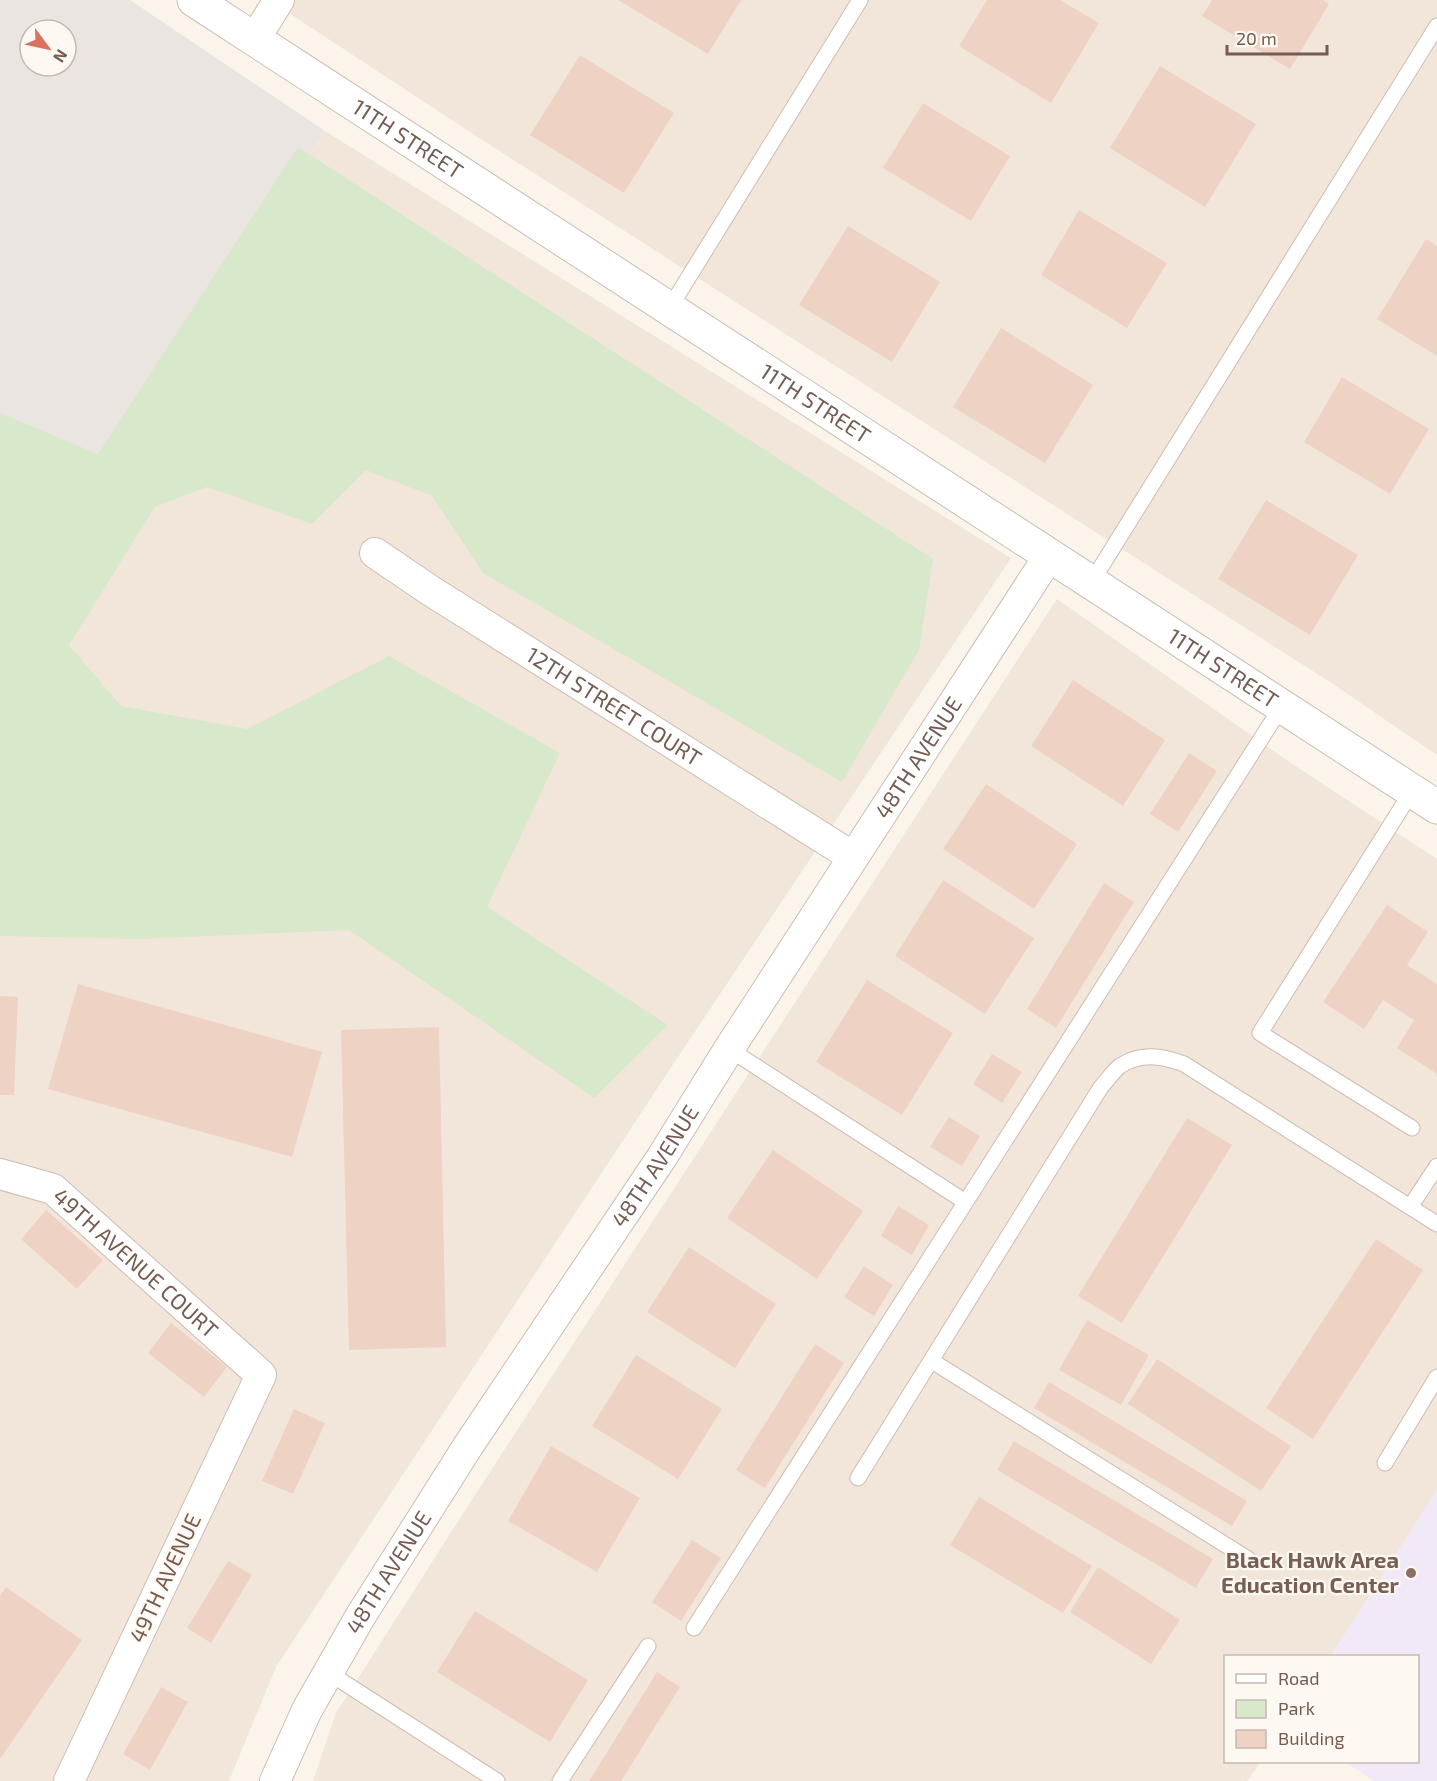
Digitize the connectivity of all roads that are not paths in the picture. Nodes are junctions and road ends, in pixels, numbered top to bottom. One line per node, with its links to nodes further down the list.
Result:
1 (194, 0): 5 (street, 11TH STREET)
2 (279, 0): 5 (street)
3 (860, 0): 6 (lane)
4 (1437, 26): 9 (lane)
5 (255, 40): 6 (street, 11TH STREET)
6 (669, 309): 8 (street, 11TH STREET)
7 (375, 553): 12 (street, 12TH STREET COURT)
8 (1049, 556): 9 (street, 11TH STREET); 12 (street, 48TH AVENUE)
9 (1091, 583): 10 (street, 11TH STREET)
10 (1282, 706): 11 (street, 11TH STREET); 17 (lane)
11 (1424, 799): 14 (lane)
12 (854, 857): 13 (street, 48TH AVENUE)
13 (729, 1049): 17 (lane); 28 (street, 48TH AVENUE)
14 (1412, 1128)
15 (1437, 1167): 18 (lane)
16 (0, 1174): 21 (street, 49TH AVENUE COURT)
17 (964, 1202): 26 (lane)
18 (1410, 1208): 19 (lane); 20 (lane)
19 (1437, 1224)
20 (932, 1361): 24 (lane); 25 (lane)
21 (261, 1375): 29 (street, 49TH AVENUE)
22 (1437, 1377): 23 (lane)
23 (1385, 1463)
24 (858, 1478)
25 (1248, 1559)
26 (694, 1628)
27 (648, 1646): 32 (lane)
28 (329, 1673): 30 (street, 48TH AVENUE); 31 (lane)
29 (69, 1781)
30 (275, 1781)
31 (497, 1781)
32 (560, 1781)

